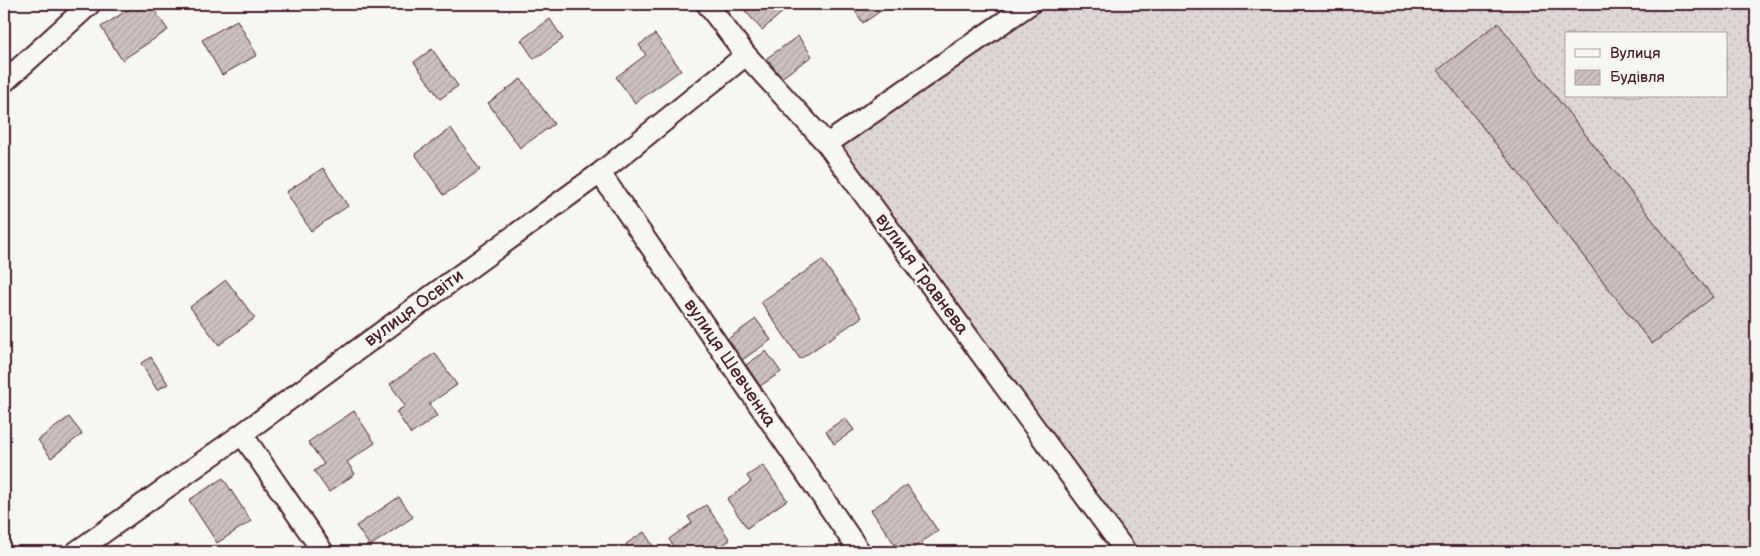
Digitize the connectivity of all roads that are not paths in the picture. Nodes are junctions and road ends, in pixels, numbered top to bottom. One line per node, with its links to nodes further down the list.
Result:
1 (90, 4): 5 (street)
2 (707, 4): 4 (street, вулиця Травнева)
3 (1030, 4): 6 (street)
4 (746, 55): 6 (street, вулиця Травнева); 7 (street, вулиця Освіти)
5 (4, 82)
6 (827, 144): 12 (street, вулиця Травнева)
7 (600, 173): 8 (street, вулиця Освіти); 11 (street, вулиця Шевченка)
8 (242, 434): 9 (street, вулиця Освіти); 10 (street)
9 (76, 552)
10 (323, 552)
11 (860, 552)
12 (1126, 552)

